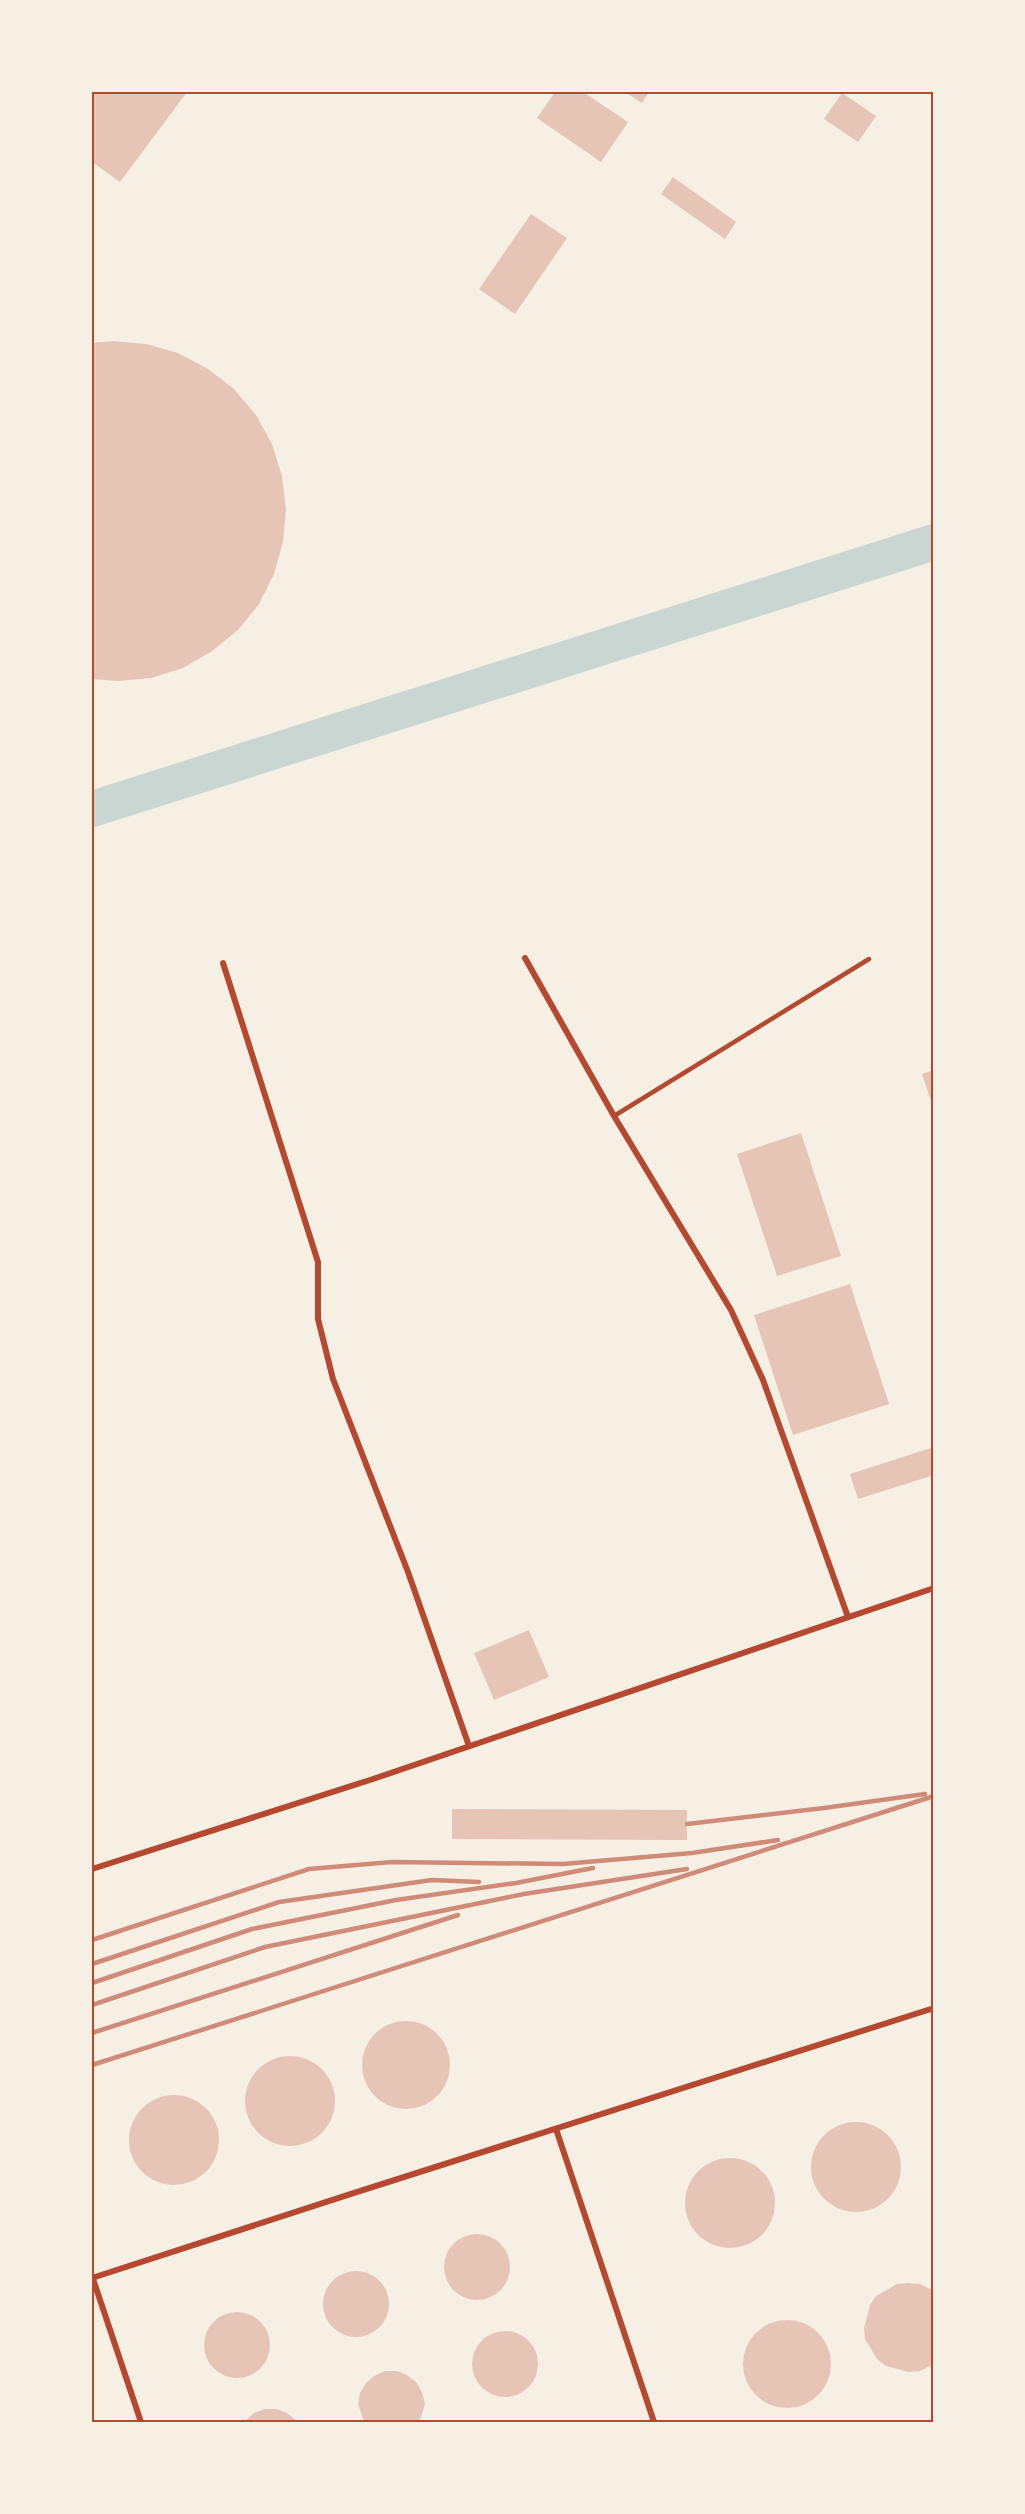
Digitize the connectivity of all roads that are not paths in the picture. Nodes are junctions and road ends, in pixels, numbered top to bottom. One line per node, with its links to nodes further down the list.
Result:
1 (525, 958): 4 (street)
2 (869, 959): 4 (lane)
3 (223, 963): 7 (street)
4 (614, 1116): 6 (street)
5 (933, 1588): 6 (street)
6 (848, 1617): 7 (street)
7 (470, 1746): 8 (street)
8 (92, 1869)
9 (933, 2008): 10 (street)
10 (556, 2129): 11 (street); 13 (street)
11 (92, 2277): 12 (street)
12 (141, 2422)
13 (654, 2422)

